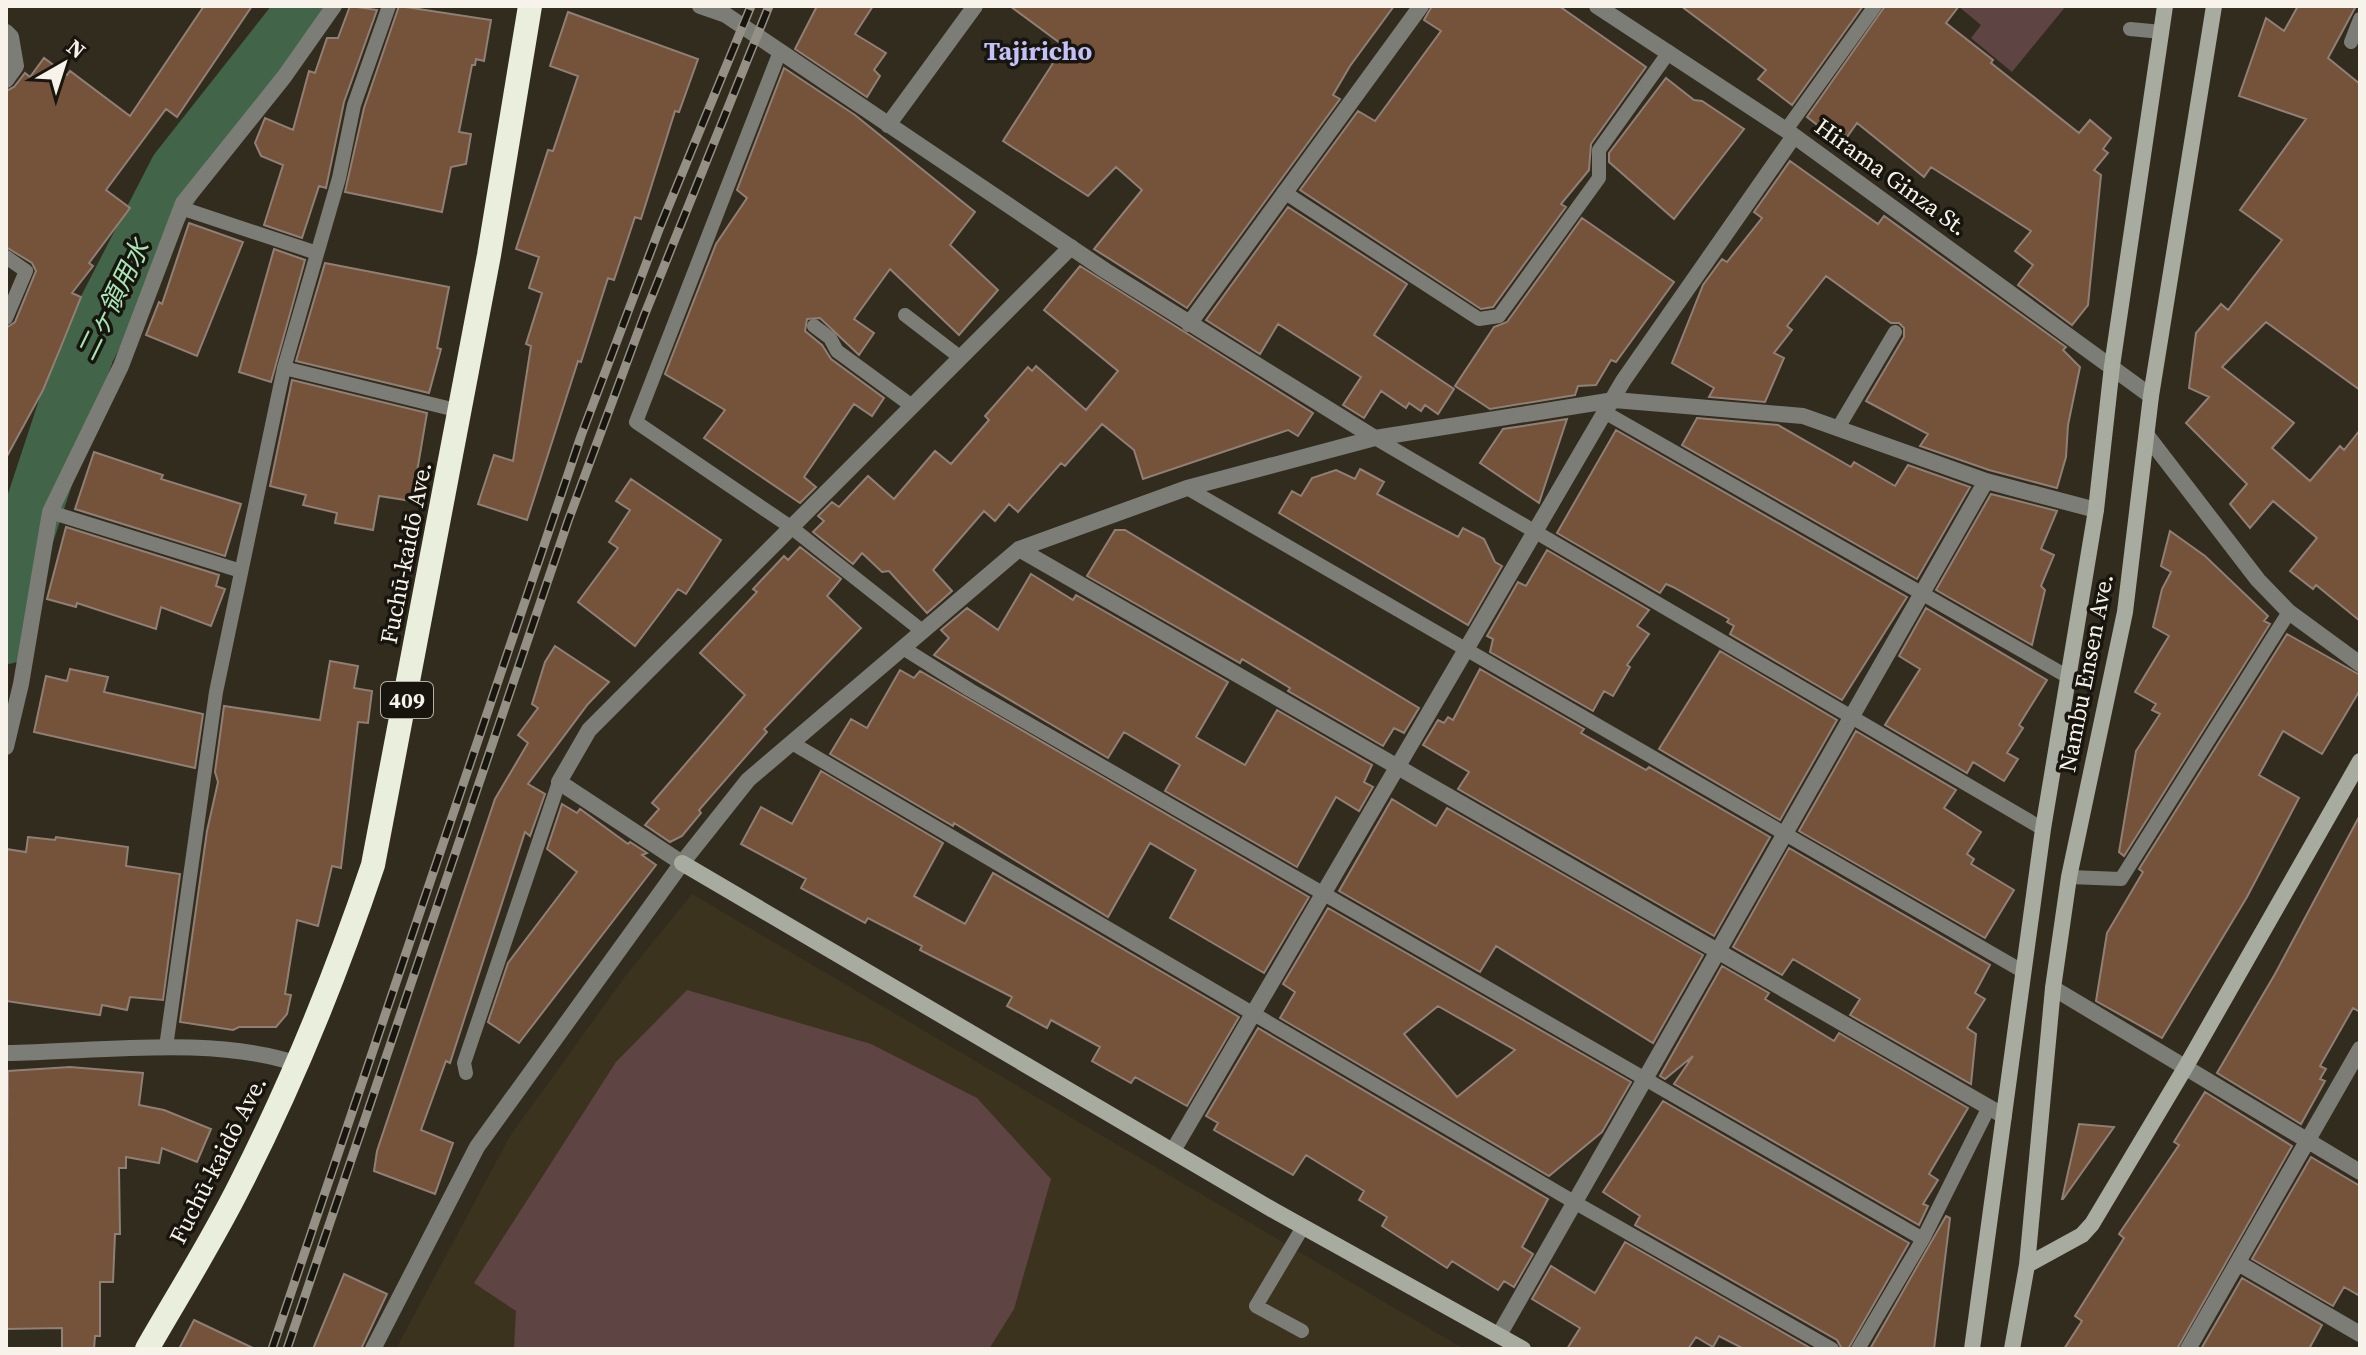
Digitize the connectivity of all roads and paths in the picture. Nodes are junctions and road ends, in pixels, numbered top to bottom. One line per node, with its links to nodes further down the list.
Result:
1 (334, 6): 22 (street)
2 (389, 6): 24 (lane)
3 (530, 6): 37 (highway, Fuchū-kaidō Ave. / 409)
4 (700, 6): 17 (street)
5 (975, 6): 19 (street)
6 (1421, 6): 21 (street)
7 (1597, 6): 16 (street, Hirama Ginza St.)
8 (1875, 6): 20 (lane)
9 (2165, 6): 14 (street, Nambu Ensen Ave.)
10 (2214, 6): 34 (street, Nambu Ensen Ave.)
11 (2360, 19): 15 (lane)
12 (2130, 29): 14 (lane)
13 (6, 32): 18 (street)
14 (2162, 32): 32 (street, Nambu Ensen Ave.)
15 (2351, 42)
16 (1669, 52): 20 (street, Hirama Ginza St.); 21 (lane)
17 (779, 54): 19 (street); 45 (lane)
18 (6, 80)
19 (888, 125): 23 (street)
20 (1790, 133): 32 (street, Hirama Ginza St.); 36 (street)
21 (1284, 192): 28 (street)
22 (181, 208): 24 (lane); 44 (street)
23 (1071, 247): 28 (street); 31 (street)
24 (317, 253): 33 (lane)
25 (6, 257): 27 (lane)
26 (905, 315): 31 (lane)
27 (6, 318)
28 (1189, 324): 40 (street)
29 (814, 326): 35 (lane)
30 (1895, 332): 38 (lane)
31 (961, 358): 35 (street)
32 (2112, 366): 34 (street, Hirama Ginza St.); 43 (street, Nambu Ensen Ave.)
33 (284, 368): 37 (lane); 48 (lane)
34 (2151, 396): 39 (street, Nambu Ensen Ave.)
35 (912, 406): 45 (street)
36 (1610, 407): 38 (street); 40 (street); 46 (street); 49 (lane)
37 (460, 411): 75 (highway, Fuchū-kaidō Ave. / 409)
38 (1838, 428): 41 (street)
39 (2148, 437): 50 (street); 66 (street, Nambu Ensen Ave.)
40 (1375, 438): 42 (street); 46 (lane)
41 (1986, 481): 43 (street); 49 (street)
42 (1187, 488): 47 (street); 53 (lane)
43 (2096, 510): 55 (street, Nambu Ensen Ave.)
44 (50, 512): 48 (lane); 56 (street)
45 (792, 528): 51 (lane); 62 (street)
46 (1535, 534): 53 (street); 57 (lane)
47 (1019, 549): 51 (street); 61 (street)
48 (241, 571): 72 (lane)
49 (1922, 594): 55 (lane); 57 (street)
50 (2289, 612): 54 (street); 66 (lane)
51 (921, 630): 52 (street)
52 (903, 648): 58 (street); 67 (lane)
53 (1467, 650): 61 (street); 64 (lane)
54 (2360, 664)
55 (2070, 678): 63 (street, Nambu Ensen Ave.)
56 (13, 682): 59 (street)
57 (1852, 717): 63 (lane); 64 (street)
58 (792, 743): 65 (street); 71 (lane)
59 (6, 747)
60 (2360, 761): 76 (street)
61 (1398, 767): 67 (street); 68 (street)
62 (559, 782): 65 (street); 77 (lane)
63 (2043, 829): 69 (street, Nambu Ensen Ave.)
64 (1785, 834): 68 (street); 69 (lane)
65 (682, 863): 82 (street); 93 (street)
66 (2069, 877): 70 (street, Nambu Ensen Ave.)
67 (1325, 893): 71 (street); 78 (lane)
68 (1718, 952): 78 (street); 79 (street)
69 (2024, 972): 80 (street, Nambu Ensen Ave.)
70 (2053, 988): 76 (street); 88 (street, Nambu Ensen Ave.)
71 (1254, 1014): 82 (street); 84 (lane)
72 (166, 1047): 74 (street); 75 (street)
73 (2360, 1049): 81 (street)
74 (6, 1053)
75 (298, 1064): 92 (highway, Fuchū-kaidō Ave. / 409)
76 (2185, 1068): 81 (street); 88 (street)
77 (466, 1073)
78 (1646, 1078): 84 (street); 86 (lane)
79 (1989, 1107): 80 (street); 86 (lane)
80 (2004, 1116): 97 (street, Nambu Ensen Ave.)
81 (2307, 1141): 83 (street); 87 (street)
82 (1174, 1149): 85 (street)
83 (2360, 1172)
84 (1574, 1202): 91 (street); 95 (lane)
85 (1303, 1227): 89 (lane); 91 (street)
86 (1923, 1239): 96 (lane)
87 (2238, 1263): 90 (street); 99 (street)
88 (2027, 1265): 98 (street, Nambu Ensen Ave.)
89 (1302, 1331)
90 (2360, 1334)
91 (1499, 1335): 94 (street)
92 (147, 1349)
93 (373, 1349)
94 (1523, 1349)
95 (1832, 1349)
96 (1858, 1349)
97 (1972, 1349)
98 (2012, 1349)
99 (2188, 1349)

